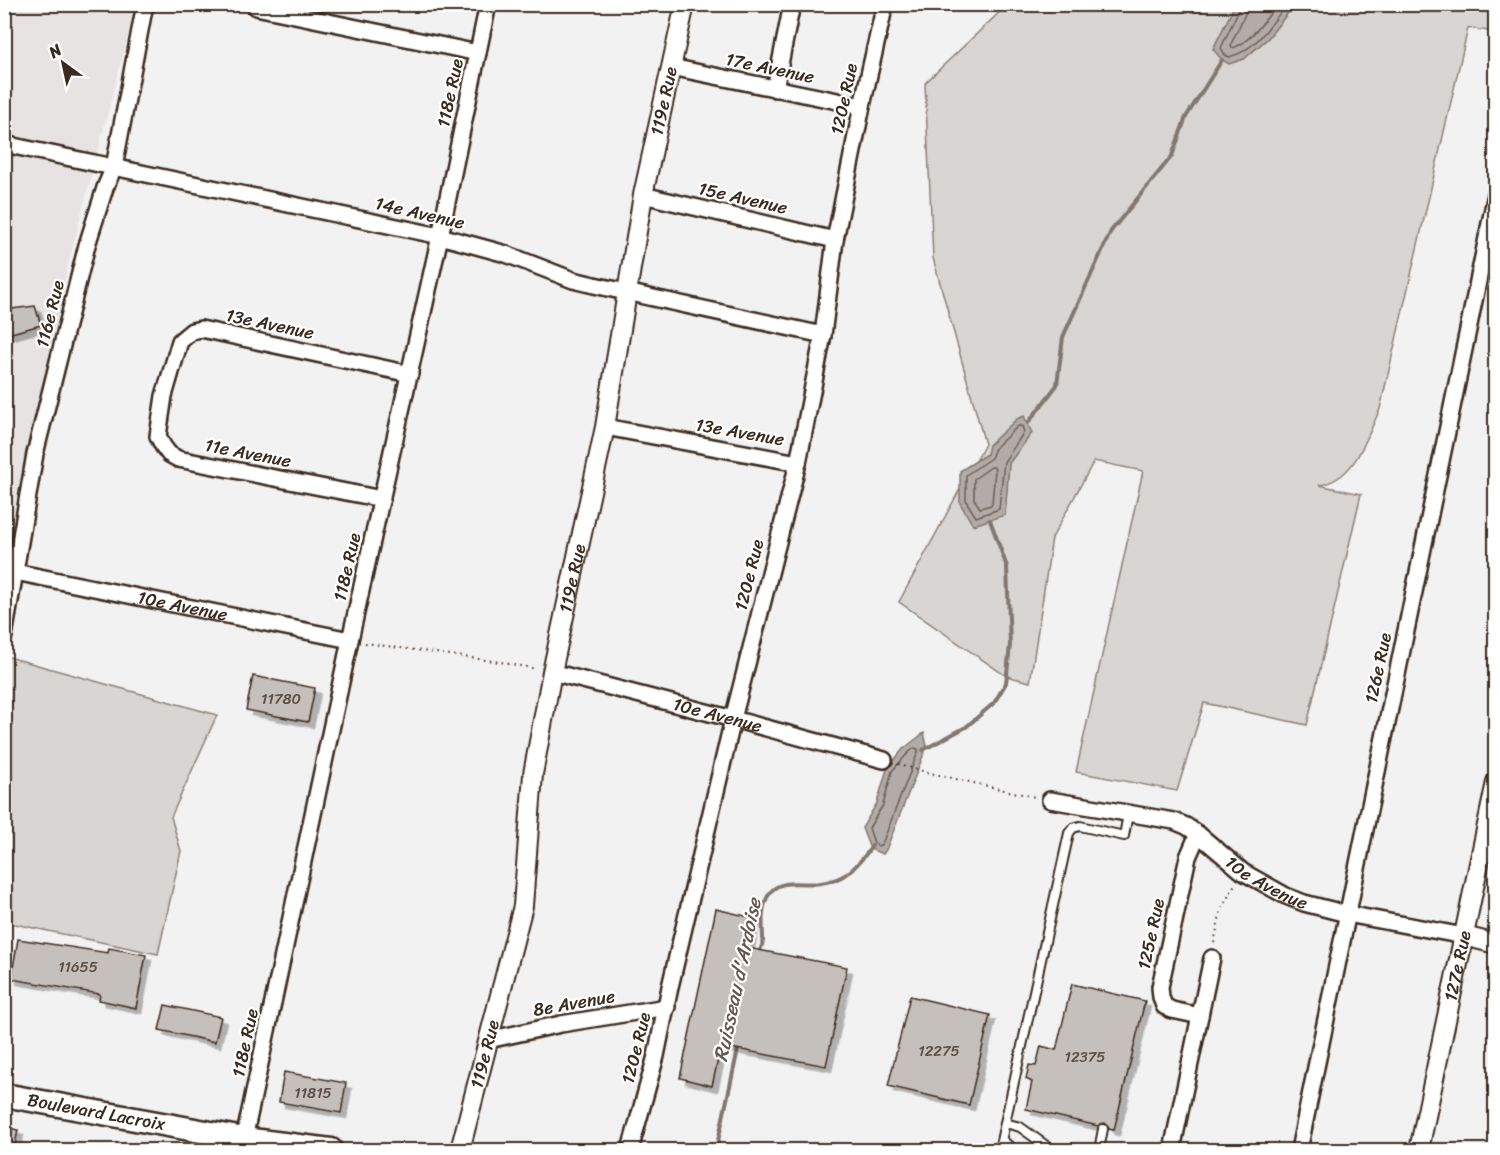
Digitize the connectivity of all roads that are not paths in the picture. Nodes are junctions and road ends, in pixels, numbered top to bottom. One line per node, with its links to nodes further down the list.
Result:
1 (145, 4): 12 (street, 116e Rue)
2 (488, 4): 7 (street, 118e Rue)
3 (685, 4): 8 (street, 119e Rue)
4 (792, 4): 9 (street)
5 (885, 4): 10 (street, 120e Rue)
6 (256, 7): 7 (street)
7 (478, 53): 15 (street, 118e Rue)
8 (671, 67): 9 (street, 17e Avenue); 14 (street, 119e Rue)
9 (775, 89): 10 (street, 17e Avenue)
10 (862, 106): 16 (street, 120e Rue)
11 (4, 144): 12 (street, 14e Avenue)
12 (114, 167): 15 (street, 14e Avenue); 24 (street, 116e Rue)
13 (1496, 194): 34 (street, 126e Rue)
14 (643, 195): 16 (street, 15e Avenue); 17 (street, 119e Rue)
15 (440, 236): 17 (street, 14e Avenue); 19 (street, 118e Rue)
16 (835, 240): 18 (street, 120e Rue)
17 (627, 291): 18 (street, 14e Avenue); 21 (street, 119e Rue)
18 (823, 335): 22 (street, 120e Rue)
19 (410, 375): 20 (street, 13e Avenue); 23 (street, 118e Rue)
20 (164, 396): 23 (street, 11e Avenue)
21 (605, 427): 22 (street, 13e Avenue); 27 (street, 119e Rue)
22 (798, 463): 28 (street, 120e Rue)
23 (382, 499): 26 (street, 118e Rue)
24 (15, 572): 25 (street, 116e Rue); 26 (street, 10e Avenue)
25 (4, 636)
26 (350, 640): 44 (street, 118e Rue)
27 (552, 672): 28 (street, 10e Avenue); 40 (street, 119e Rue)
28 (733, 719): 29 (street, 10e Avenue); 38 (street, 120e Rue)
29 (884, 760)
30 (1496, 782): 35 (street, 127e Rue)
31 (1050, 800): 32 (street, 10e Avenue)
32 (1128, 814): 33 (street, 10e Avenue); 42 (lane)
33 (1198, 834): 34 (street, 10e Avenue); 39 (street, 125e Rue)
34 (1347, 914): 35 (street, 10e Avenue); 54 (street, 126e Rue)
35 (1464, 936): 36 (street, 10e Avenue); 55 (street, 127e Rue)
36 (1496, 944)
37 (1212, 958): 39 (street)
38 (667, 1007): 40 (street, 8e Avenue); 48 (street, 120e Rue)
39 (1200, 1016): 53 (street)
40 (488, 1040): 47 (street, 119e Rue)
41 (4, 1095): 44 (main road, Boulevard Lacroix)
42 (1005, 1123): 45 (lane); 51 (lane)
43 (1103, 1129): 52 (lane)
44 (244, 1138): 46 (main road, Boulevard Lacroix)
45 (1002, 1140): 49 (lane); 50 (lane)
46 (331, 1150)
47 (460, 1150)
48 (630, 1150)
49 (999, 1150)
50 (1014, 1150)
51 (1052, 1150)
52 (1100, 1150)
53 (1172, 1150)
54 (1299, 1150)
55 (1419, 1150)

